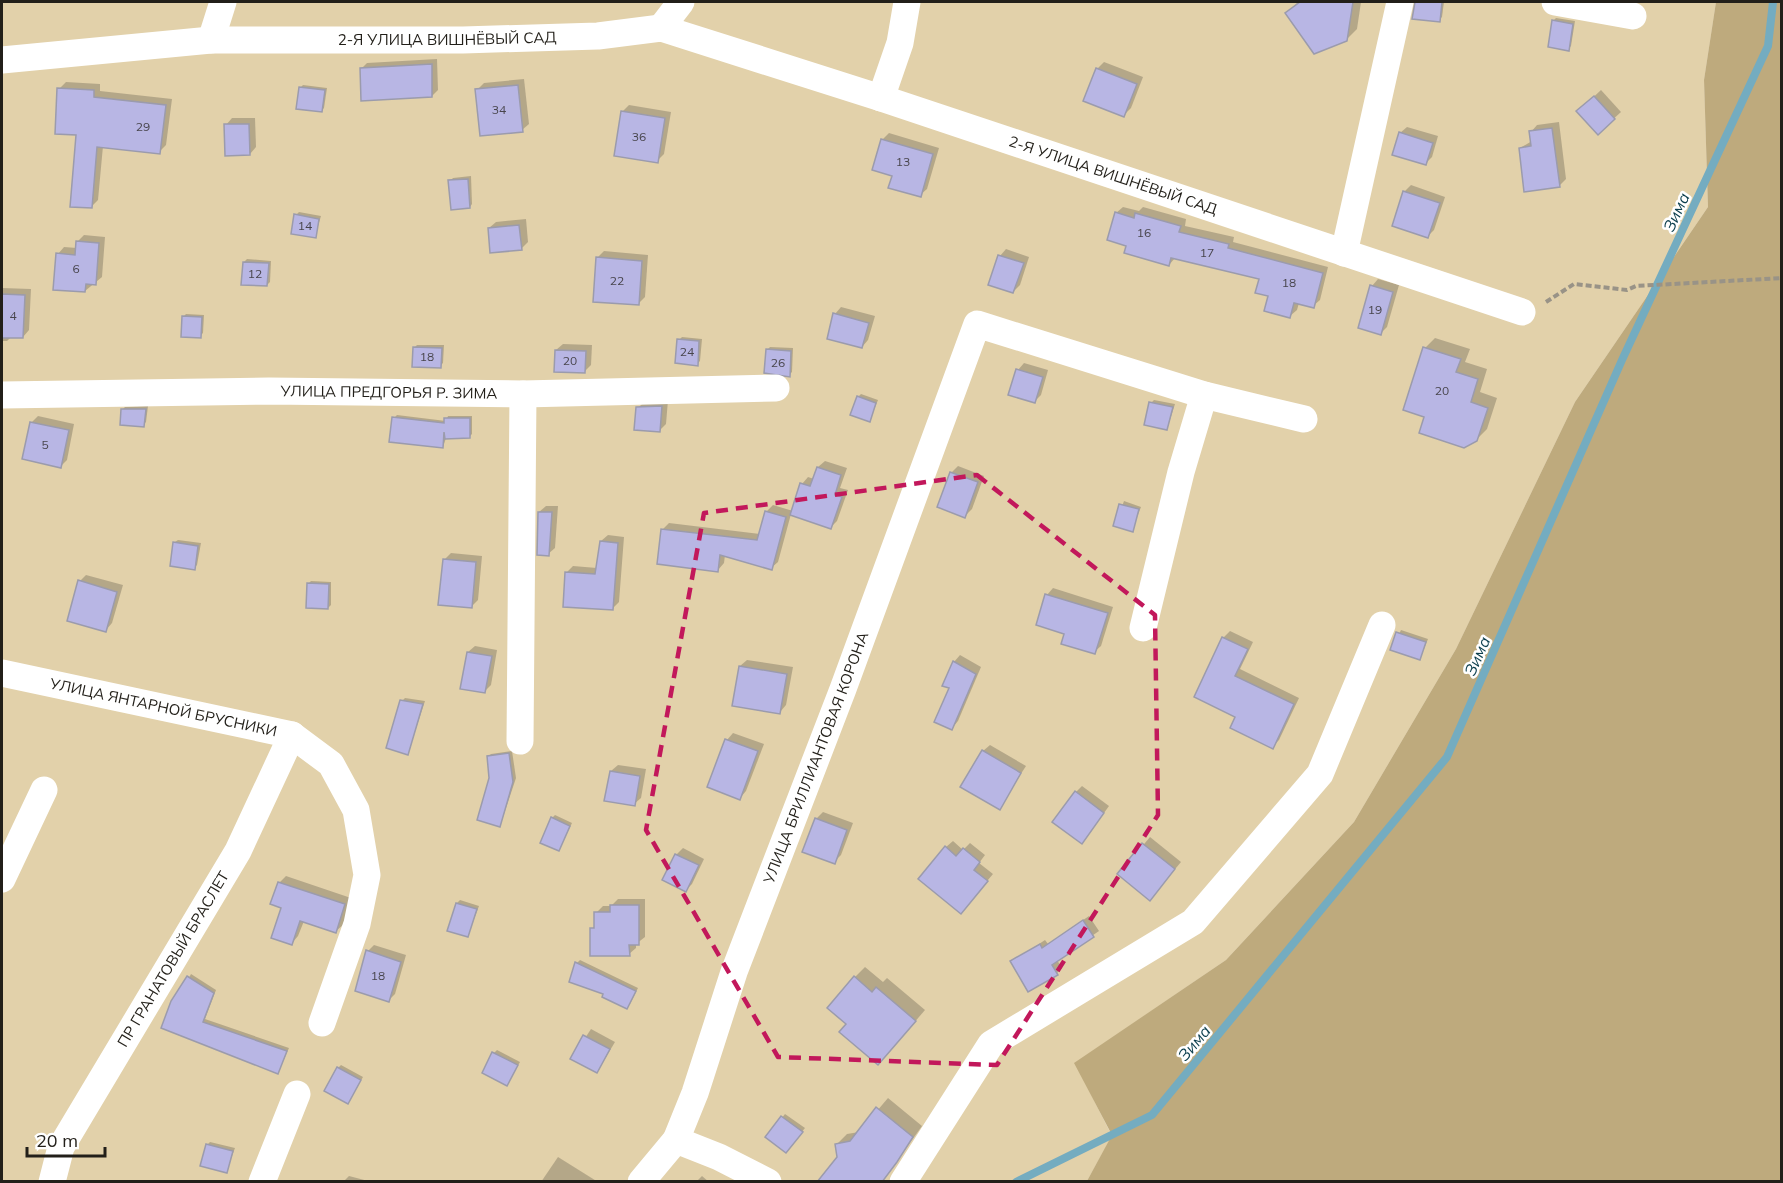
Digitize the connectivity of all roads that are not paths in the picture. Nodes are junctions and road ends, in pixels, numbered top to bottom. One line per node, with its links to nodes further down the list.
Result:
1 (222, 2): 8 (street)
2 (681, 2): 7 (street)
3 (907, 2): 10 (street)
4 (1400, 2): 11 (street)
5 (1555, 2): 6 (street)
6 (1634, 16)
7 (661, 28): 8 (street, 2-Я УЛИЦА ВИШНЁВЫЙ САД); 10 (street, 2-Я УЛИЦА ВИШНЁВЫЙ САД)
8 (211, 40): 9 (street, 2-Я УЛИЦА ВИШНЁВЫЙ САД)
9 (2, 60)
10 (881, 98): 11 (street, 2-Я УЛИЦА ВИШНЁВЫЙ САД)
11 (1344, 253): 12 (street, 2-Я УЛИЦА ВИШНЁВЫЙ САД)
12 (1522, 312)
13 (776, 388): 14 (street, УЛИЦА ПРЕДГОРЬЯ Р. ЗИМА)
14 (523, 394): 15 (street, УЛИЦА ПРЕДГОРЬЯ Р. ЗИМА); 22 (street)
15 (2, 395)
16 (1204, 395): 17 (street); 19 (street); 27 (street, УЛИЦА БРИЛЛИАНТОВАЯ КОРОНА)
17 (1304, 419)
18 (1382, 625): 32 (street)
19 (1143, 628)
20 (2, 673): 21 (street, УЛИЦА ЯНТАРНОЙ БРУСНИКИ)
21 (292, 735): 25 (street, УЛИЦА ЯНТАРНОЙ БРУСНИКИ); 28 (street, ПР ГРАНАТОВЫЙ БРАСЛЕТ)
22 (520, 741)
23 (44, 789): 24 (street)
24 (2, 879)
25 (322, 1023)
26 (297, 1094): 29 (street)
27 (676, 1140): 30 (street, УЛИЦА БРИЛЛИАНТОВАЯ КОРОНА); 31 (street)
28 (52, 1182)
29 (262, 1182)
30 (641, 1182)
31 (768, 1182)
32 (903, 1182)

